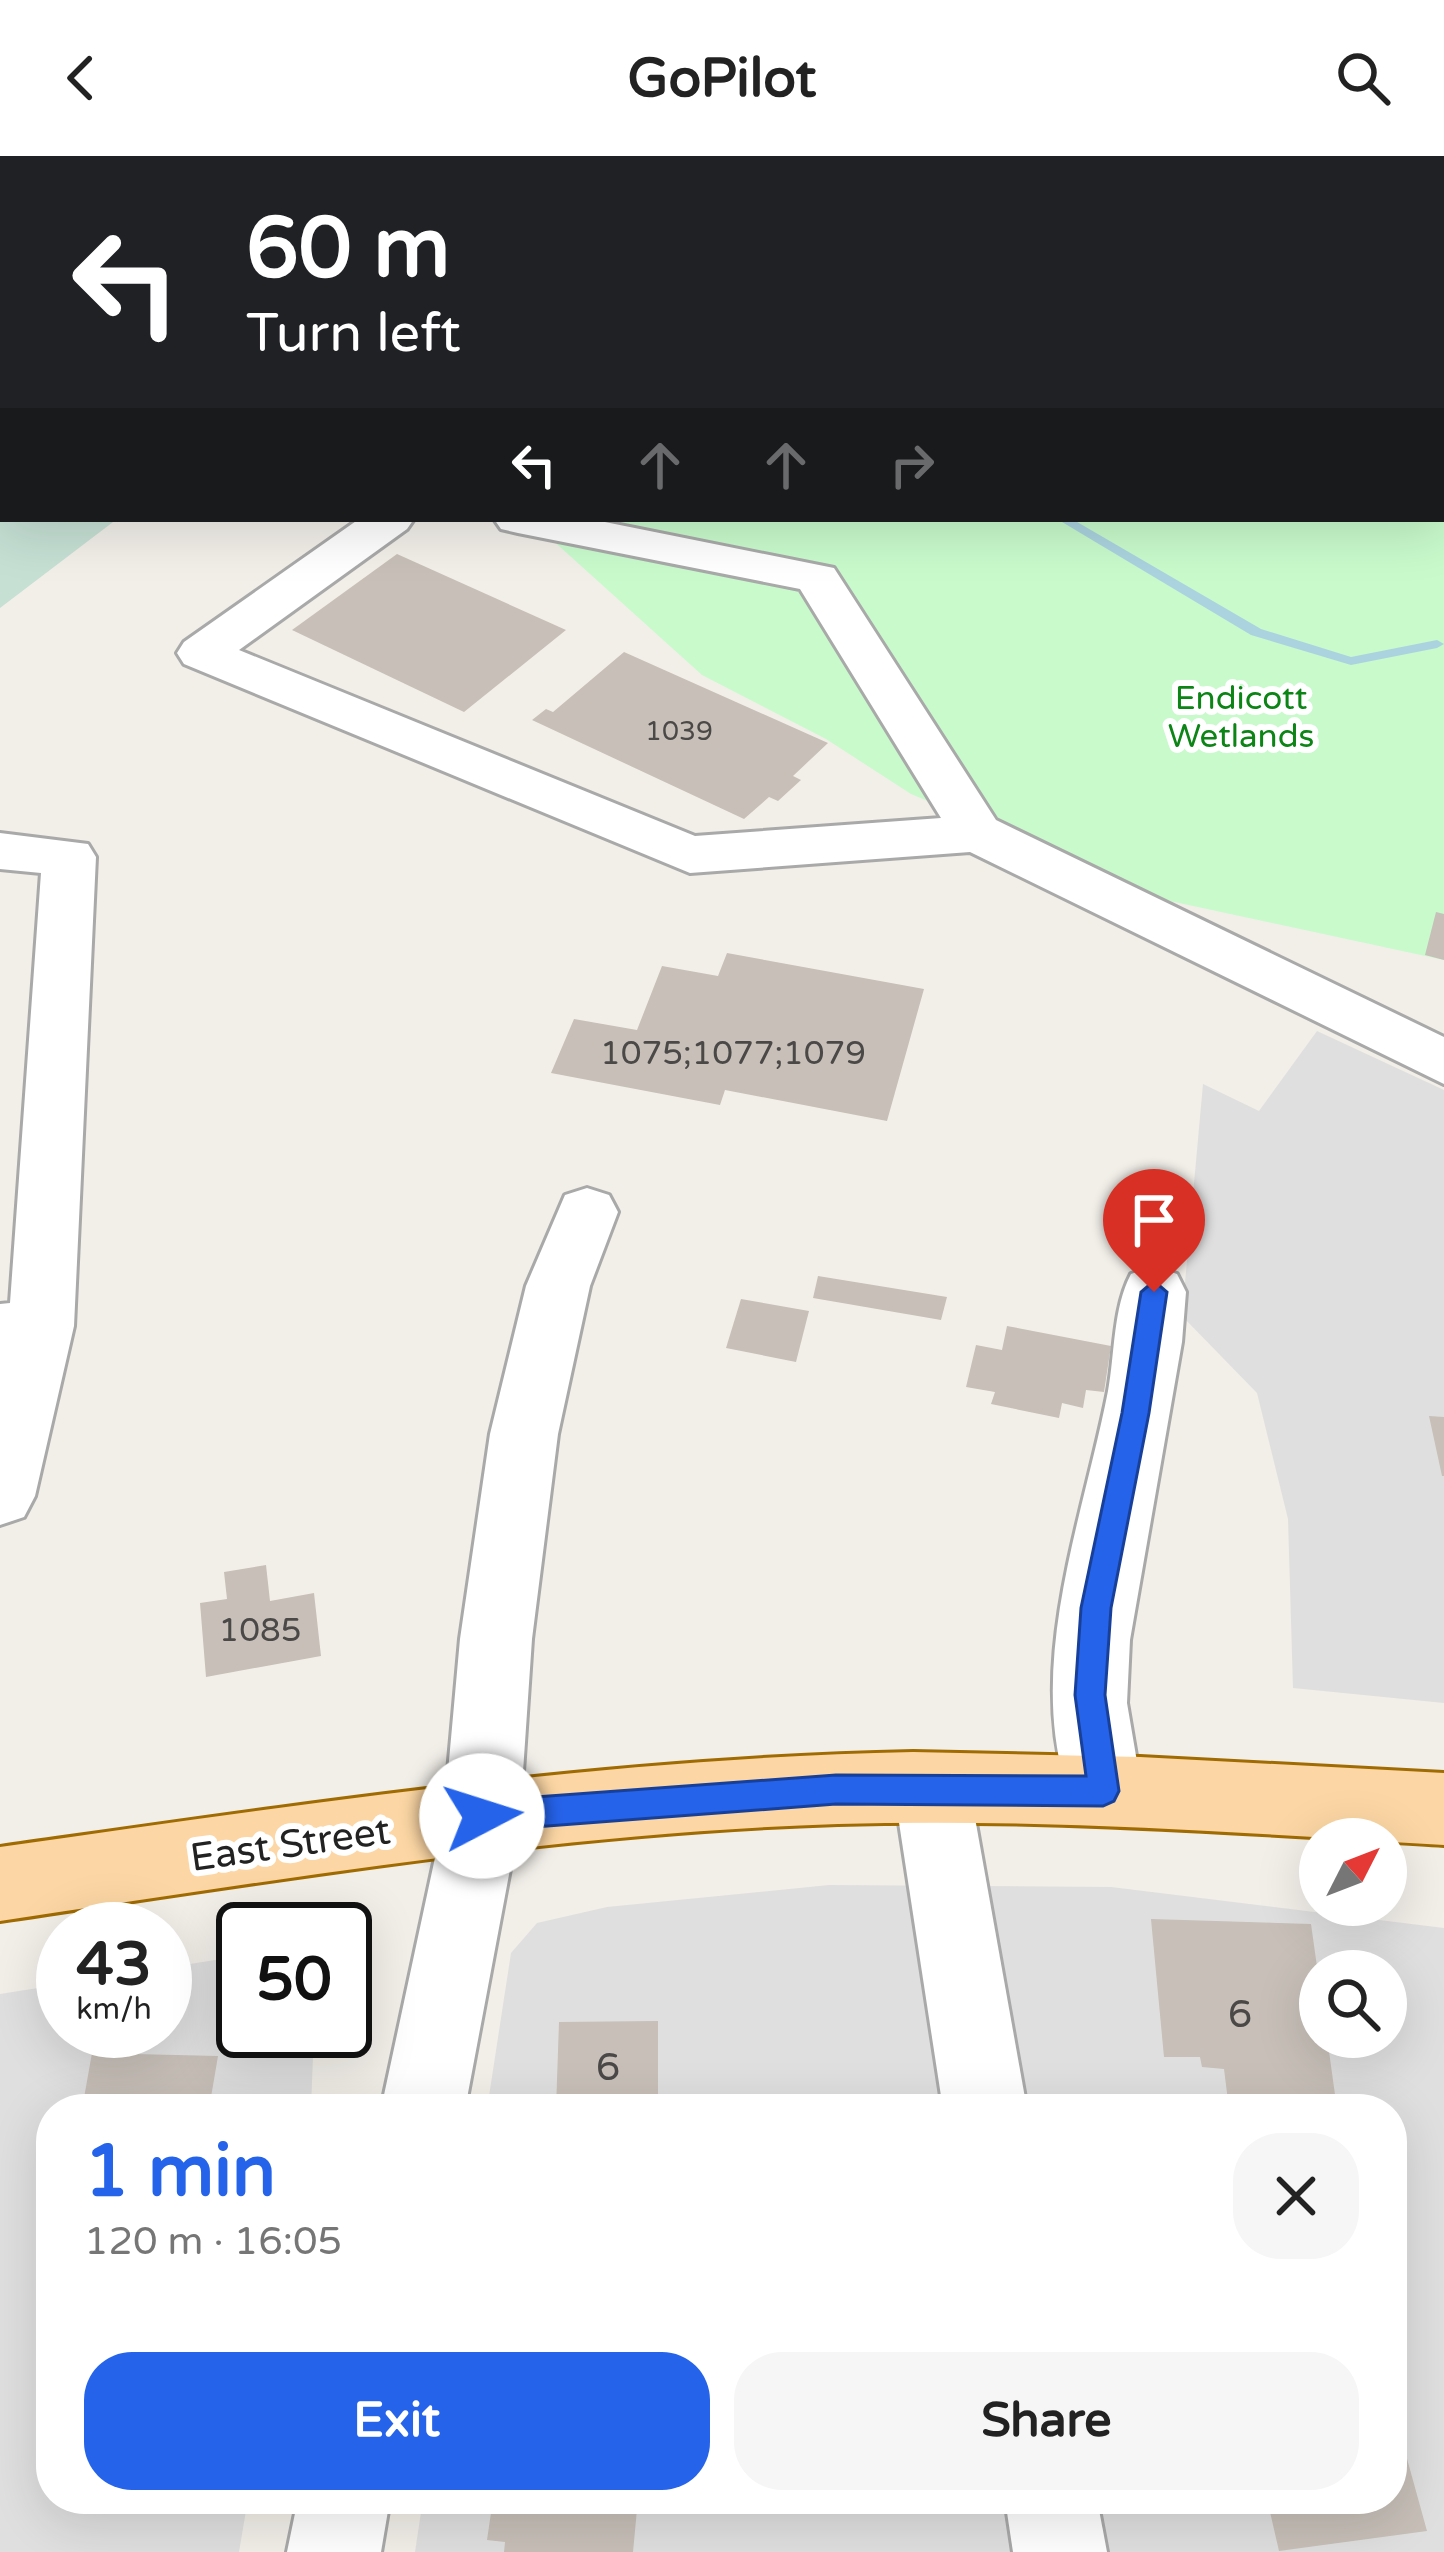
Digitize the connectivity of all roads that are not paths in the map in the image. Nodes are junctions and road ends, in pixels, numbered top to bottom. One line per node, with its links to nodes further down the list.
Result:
1 (386, 522): 3 (street)
2 (533, 522): 3 (street)
3 (977, 832): 5 (street)
4 (0, 851): 8 (street)
5 (1444, 1063)
6 (587, 1212): 13 (street)
7 (1154, 1292): 11 (street)
8 (21, 1328): 9 (street)
9 (0, 1496)
10 (932, 1790): 11 (main road, East Street); 13 (main road, East Street); 16 (street)
11 (1103, 1791): 12 (main road, East Street)
12 (1444, 1809)
13 (482, 1816): 14 (main road, East Street); 15 (street)
14 (0, 1884)
15 (426, 2094)
16 (983, 2094)
17 (341, 2514): 19 (street)
18 (1054, 2514): 20 (street)
19 (334, 2552)
20 (1060, 2552)

